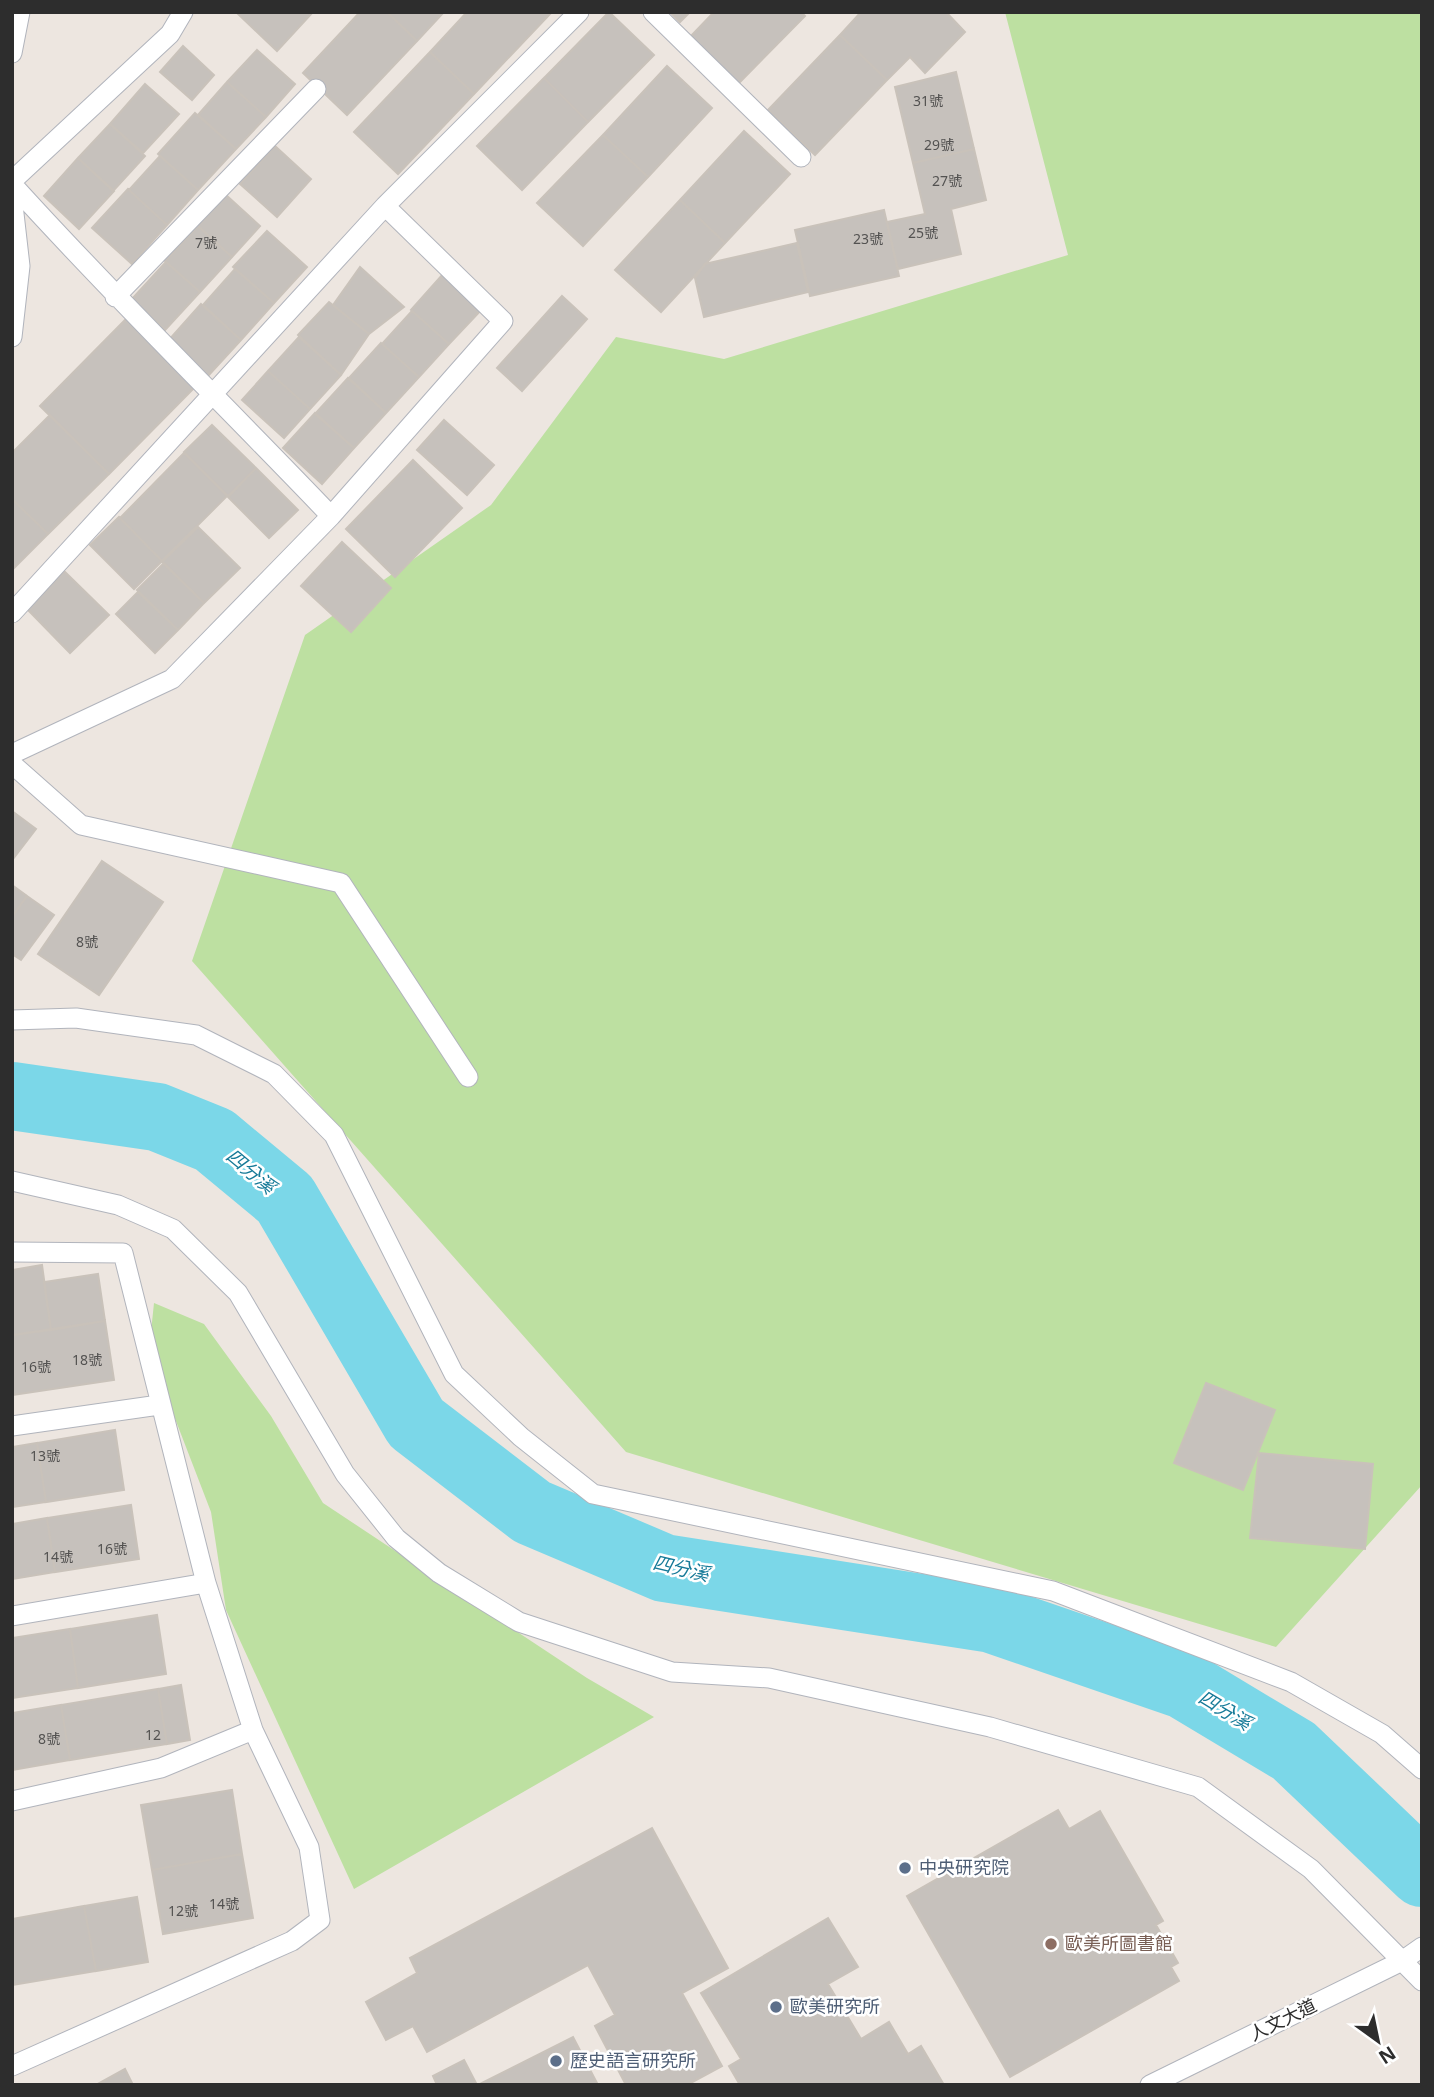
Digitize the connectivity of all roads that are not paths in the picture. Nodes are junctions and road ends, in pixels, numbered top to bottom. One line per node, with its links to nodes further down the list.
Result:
1 (20, 12): 5 (lane)
2 (183, 12): 8 (lane)
3 (579, 12): 10 (lane)
4 (653, 12): 7 (lane)
5 (12, 54)
6 (316, 89): 11 (lane)
7 (801, 157)
8 (12, 183): 11 (lane)
9 (12, 196): 12 (lane)
10 (385, 206): 13 (lane); 14 (lane)
11 (115, 297): 13 (lane)
12 (12, 337)
13 (215, 394): 14 (lane); 15 (lane)
14 (331, 516): 16 (lane)
15 (12, 613)
16 (12, 754)
17 (12, 764): 19 (lane)
18 (12, 1020): 27 (lane)
19 (468, 1077)
20 (12, 1181): 29 (lane)
21 (12, 1252): 22 (lane)
22 (159, 1405): 23 (lane); 24 (lane)
23 (12, 1426)
24 (206, 1583): 25 (lane); 26 (lane)
25 (12, 1616)
26 (253, 1730): 28 (lane); 31 (lane)
27 (1422, 1769)
28 (12, 1801)
29 (1413, 1954): 30 (lane); 32 (lane, 人文大道)
30 (1422, 1981)
31 (12, 2066)
32 (1150, 2085)

